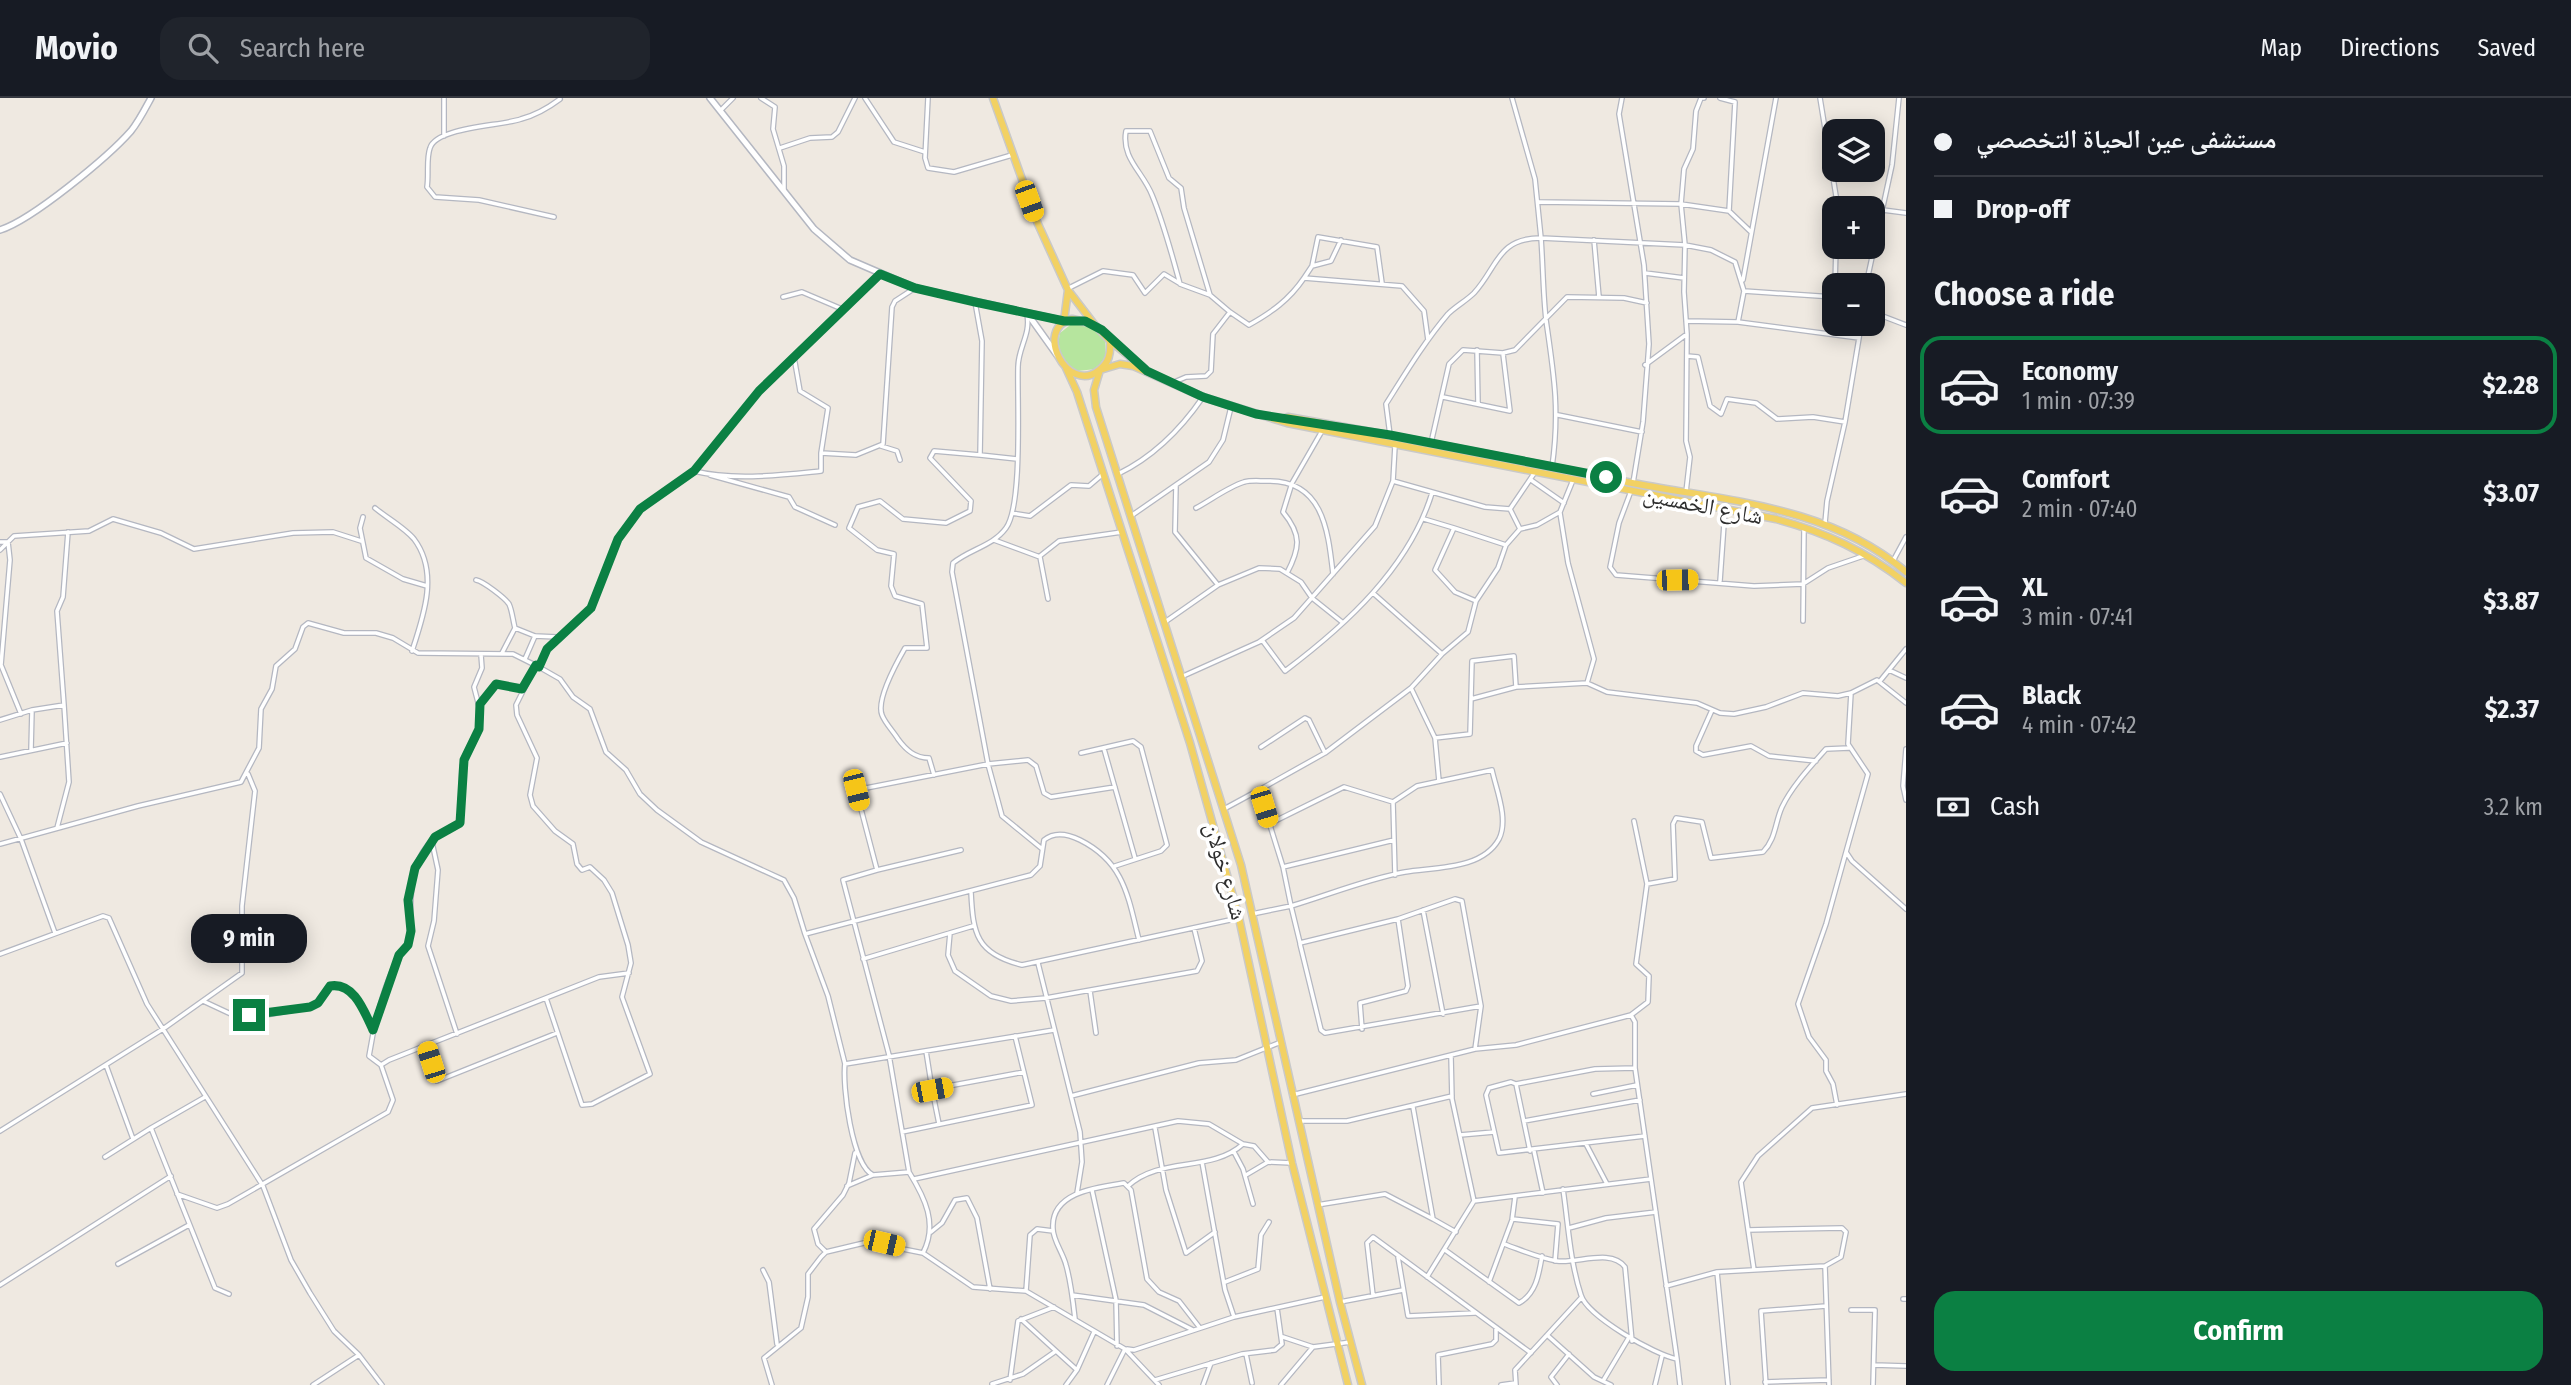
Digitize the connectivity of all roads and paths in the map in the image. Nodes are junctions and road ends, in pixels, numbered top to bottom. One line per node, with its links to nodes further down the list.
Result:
1 (151, 98): 33 (street)
2 (444, 98): 19 (street)
3 (710, 98): 18 (street)
4 (733, 98): 18 (street)
5 (761, 98): 20 (street)
6 (855, 98): 20 (street)
7 (865, 98): 21 (street)
8 (928, 98): 21 (street)
9 (993, 98): 22 (main road)
10 (1512, 98): 26 (street)
11 (1622, 98): 27 (street)
12 (1704, 98): 28 (street)
13 (1720, 98): 30 (street)
14 (1776, 98): 34 (street)
15 (1820, 98): 24 (street)
16 (1899, 98): 25 (street)
17 (560, 99): 19 (street)
18 (721, 110): 23 (street)
19 (444, 136): 32 (street)
20 (779, 148): 23 (street)
21 (925, 152): 22 (street)
22 (1013, 155): 49 (main road)
23 (783, 190): 42 (street)
24 (1837, 196)
25 (1885, 196)
26 (1539, 202): 27 (street); 35 (street)
27 (1633, 202): 28 (street); 38 (street)
28 (1681, 204): 30 (street); 39 (street)
29 (1885, 209): 31 (street)
30 (1729, 211): 34 (street)
31 (1906, 213)
32 (554, 217)
33 (0, 230)
34 (1751, 232): 46 (street)
35 (1541, 237): 37 (street); 61 (street); 69 (street)
36 (1340, 240): 40 (street); 40 (street); 45 (street)
37 (1594, 240): 38 (street); 54 (street)
38 (1639, 242): 39 (street); 41 (street)
39 (1685, 244): 44 (street); 46 (street)
40 (1312, 266): 43 (street)
41 (1645, 273): 44 (street); 56 (street)
42 (880, 274): 48 (street); 57 (street)
43 (1304, 278): 45 (street); 58 (street)
44 (1684, 278): 63 (street)
45 (1382, 282): 69 (street)
46 (1742, 282): 50 (street)
47 (1181, 285): 49 (street); 51 (street); 51 (street)
48 (915, 288): 55 (street); 93 (street)
49 (1068, 290): 62 (main road); 65 (main road)
50 (1744, 291): 52 (street); 64 (street)
51 (1210, 295): 58 (street)
52 (1822, 295)
53 (783, 297): 57 (street)
54 (1600, 297): 56 (street); 61 (street)
55 (975, 302): 59 (street); 95 (street)
56 (1647, 303): 76 (street)
57 (842, 309): 75 (street)
58 (1230, 312): 80 (street)
59 (1027, 313): 62 (street); 73 (street); 96 (street)
60 (1885, 317): 66 (street)
61 (1546, 319): 72 (street); 85 (street)
62 (1064, 321): 65 (main road); 73 (main road)
63 (1686, 321): 64 (street); 67 (street)
64 (1738, 322): 68 (street)
65 (1094, 324): 70 (main road)
66 (1906, 325)
67 (1687, 334): 74 (street); 76 (street)
68 (1859, 338): 87 (street)
69 (1428, 340): 90 (street)
70 (1111, 341): 78 (main road); 79 (main road, شارع الخمسين)
71 (1477, 350): 72 (street); 82 (street); 83 (street)
72 (1503, 353): 83 (street)
73 (1057, 355): 77 (main road)
74 (1687, 356): 87 (street); 113 (street)
75 (794, 357): 94 (street); 99 (street)
76 (1645, 365): 89 (street)
77 (1066, 368): 78 (main road); 102 (main road, شارع خولان)
78 (1100, 370): 79 (main road, شارع الخمسين); 103 (main road, شارع خولان)
79 (1147, 371): 80 (main road, شارع الخمسين)
80 (1172, 383): 81 (main road, شارع الخمسين)
81 (1203, 397): 84 (main road, شارع الخمسين); 103 (street)
82 (1443, 397): 83 (street); 91 (street)
83 (1478, 405)
84 (1231, 407): 86 (main road, شارع الخمسين); 110 (street)
85 (1558, 415): 89 (street); 98 (street)
86 (1282, 419): 88 (main road, شارع الخمسين); 90 (main road, شارع الخمسين)
87 (1845, 422): 126 (street)
88 (1322, 430): 92 (main road, شارع الخمسين); 108 (street)
89 (1642, 432): 109 (street)
90 (1390, 435): 91 (main road, شارع الخمسين)
91 (1431, 443): 98 (main road, شارع الخمسين)
92 (1395, 444): 100 (main road, شارع الخمسين); 107 (street)
93 (879, 445): 94 (street); 97 (street)
94 (821, 453): 101 (street)
95 (980, 455): 96 (street); 205 (street)
96 (1018, 459): 122 (street)
97 (900, 460)
98 (1553, 466): 104 (street); 109 (main road, شارع الخمسين)
99 (694, 471): 101 (street); 163 (street)
100 (1535, 472): 104 (main road, شارع الخمسين); 105 (street)
101 (708, 474): 127 (street)
102 (1103, 474): 122 (street); 133 (main road, شارع خولان)
103 (1118, 474): 123 (main road, شارع خولان)
104 (1550, 475): 106 (main road, شارع الخمسين)
105 (1531, 479): 116 (street); 119 (street)
106 (1573, 480): 112 (main road, شارع الخمسين); 116 (street)
107 (1392, 481): 114 (street); 147 (street)
108 (1292, 483): 118 (street); 146 (street); 147 (street)
109 (1633, 483): 111 (main road, شارع الخمسين)
110 (1176, 485): 123 (street); 152 (street)
111 (1665, 489): 113 (main road, شارع الخمسين); 115 (main road)
112 (1631, 491): 115 (main road, شارع الخمسين); 149 (street)
113 (1686, 492): 126 (main road, شارع الخمسين)
114 (1432, 493): 119 (street); 125 (street)
115 (1665, 498): 120 (main road, شارع الخمسين)
116 (1564, 503): 121 (street)
117 (375, 508): 153 (street)
118 (1196, 509)
119 (1510, 509): 130 (street)
120 (1725, 510): 128 (main road, شارع الخمسين); 149 (street)
121 (1560, 512): 130 (street); 177 (street)
122 (1012, 513): 136 (street)
123 (1131, 516): 159 (main road, شارع خولان)
124 (363, 517): 137 (street)
125 (1424, 519): 129 (street); 154 (street)
126 (1825, 523): 131 (main road, شارع الخمسين)
127 (835, 525)
128 (1804, 527): 135 (main road, شارع الخمسين); 151 (street)
129 (1454, 528): 140 (street); 157 (street)
130 (1520, 529): 140 (street)
131 (1843, 531): 135 (main road); 144 (main road, شارع الخمسين)
132 (68, 532): 137 (street); 139 (street); 185 (street)
133 (1122, 532): 143 (street); 193 (main road, شارع خولان)
134 (1906, 537): 144 (street)
135 (1839, 539): 142 (main road, شارع الخمسين)
136 (994, 540): 143 (street); 203 (street)
137 (361, 541): 153 (street)
138 (0, 542): 139 (street)
139 (8, 542): 141 (street); 171 (street)
140 (1506, 545): 157 (street)
141 (0, 550)
142 (1868, 555): 150 (main road, شارع الخمسين); 151 (street)
143 (1040, 557): 155 (street)
144 (1893, 561): 145 (main road, شارع الخمسين)
145 (1906, 572)
146 (1287, 573): 152 (street); 156 (street)
147 (1333, 575): 156 (street)
148 (476, 580): 161 (street)
149 (1720, 582): 151 (street)
150 (1906, 583)
151 (1803, 584): 158 (street)
152 (1219, 585): 159 (street)
153 (427, 586): 166 (street)
154 (1373, 593): 160 (street); 168 (street)
155 (1048, 598)
156 (1312, 598): 160 (street); 164 (street)
157 (1476, 601): 168 (street)
158 (1803, 621)
159 (1164, 622): 174 (main road, شارع خولان)
160 (1343, 623): 164 (street)
161 (515, 628): 162 (street); 167 (street)
162 (535, 636): 163 (street); 170 (street)
163 (559, 638): 172 (street)
164 (1262, 640): 174 (street)
165 (1906, 649): 173 (street)
166 (412, 651): 169 (street); 204 (street)
167 (502, 653): 169 (street); 170 (street)
168 (1442, 654): 179 (street)
169 (481, 655): 184 (street)
170 (525, 659): 172 (street)
171 (0, 665): 188 (street)
172 (538, 666): 180 (street); 241 (street)
173 (1889, 670): 175 (street); 176 (street)
174 (1181, 677): 191 (main road, شارع خولان)
175 (1906, 678)
176 (1880, 681): 181 (street); 183 (street)
177 (1587, 683): 178 (street); 186 (street)
178 (1516, 687): 182 (street); 182 (street)
179 (1411, 688): 190 (street); 199 (street)
180 (522, 689): 184 (street); 247 (street)
181 (1851, 693): 186 (street); 196 (street)
182 (1471, 699): 190 (street)
183 (1906, 703)
184 (480, 704): 218 (street)
185 (64, 705): 187 (street); 192 (street)
186 (1712, 709): 202 (street)
187 (32, 710): 188 (street); 198 (street)
188 (21, 714): 189 (street)
189 (0, 720)
190 (1435, 738): 206 (street)
191 (1202, 742): 193 (main road); 212 (main road, شارع خولان)
192 (67, 743): 198 (street); 215 (street)
193 (1189, 743): 234 (main road, شارع خولان)
194 (1261, 747): 199 (street)
195 (1104, 748): 200 (street); 207 (street); 223 (street)
196 (1849, 748): 202 (street); 222 (street)
197 (1906, 749): 210 (street)
198 (31, 750): 201 (street)
199 (1325, 752): 208 (street)
200 (1082, 753)
201 (0, 757)
202 (1816, 761): 228 (street)
203 (988, 764): 205 (street); 207 (street); 220 (street)
204 (248, 774): 215 (street); 251 (street)
205 (933, 775): 226 (street)
206 (1439, 781): 211 (street); 227 (street)
207 (1115, 787): 223 (street)
208 (1259, 790): 212 (street); 214 (street)
209 (0, 794): 216 (street)
210 (1906, 800)
211 (1393, 802): 214 (street); 217 (street)
212 (1224, 809): 233 (main road, شارع خولان)
213 (1634, 821): 228 (street)
214 (1269, 824): 225 (street)
215 (57, 829): 216 (street)
216 (21, 839): 219 (street); 239 (street)
217 (1394, 840): 225 (street); 227 (street)
218 (432, 841): 257 (street); 260 (street)
219 (0, 844)
220 (1041, 849): 224 (street); 229 (street)
221 (961, 850): 226 (street)
222 (1846, 852): 231 (street); 285 (street)
223 (1135, 858): 224 (street)
224 (1115, 866): 242 (street)
225 (1283, 867): 230 (street)
226 (877, 870): 236 (street)
227 (1395, 875): 230 (street)
228 (1647, 884): 254 (street)
229 (971, 891): 236 (street); 237 (street)
230 (1291, 905): 233 (street); 243 (street)
231 (1906, 909)
232 (1423, 910): 235 (street); 252 (street); 253 (street)
233 (1252, 914): 263 (main road, شارع خولان)
234 (1239, 918): 238 (street); 264 (main road, شارع خولان)
235 (1398, 919): 243 (street); 256 (street)
236 (852, 923): 241 (street); 245 (street)
237 (973, 926): 240 (street); 246 (street)
238 (1194, 928): 242 (street); 248 (street)
239 (55, 933): 244 (street); 255 (street)
240 (950, 933): 245 (street); 250 (street)
241 (806, 934): 270 (street)
242 (1139, 940): 246 (street)
243 (1300, 943): 256 (street)
244 (0, 954)
245 (863, 958): 268 (street)
246 (1038, 964): 250 (street)
247 (629, 973): 249 (street); 259 (street)
248 (1090, 990): 250 (street); 261 (street)
249 (546, 998): 259 (street); 260 (street)
250 (1046, 998): 258 (street)
251 (203, 1001): 255 (street); 257 (street)
252 (1481, 1006): 253 (street); 266 (street)
253 (1443, 1014): 256 (street)
254 (1631, 1015): 266 (street); 273 (street)
255 (163, 1029): 271 (street); 281 (street)
256 (1362, 1029)
257 (373, 1030): 272 (street)
258 (1054, 1030): 262 (street); 282 (street)
259 (557, 1033): 265 (street)
260 (457, 1034): 265 (street)
261 (1096, 1034)
262 (1014, 1036): 267 (street); 274 (street)
263 (1281, 1042): 264 (street); 278 (main road, شارع خولان)
264 (1268, 1045): 282 (street); 307 (main road, شارع خولان)
265 (426, 1046): 272 (street)
266 (1475, 1049): 269 (street)
267 (926, 1051): 268 (street); 277 (street)
268 (889, 1055): 270 (street); 293 (street)
269 (1451, 1056): 278 (street); 283 (street)
270 (845, 1063): 302 (street)
271 (106, 1065): 292 (street); 297 (street)
272 (381, 1065): 316 (street)
273 (1635, 1069): 275 (street); 276 (street)
274 (1024, 1072): 277 (street); 289 (street)
275 (1516, 1084): 288 (street); 294 (street)
276 (1637, 1085): 279 (street); 284 (street)
277 (932, 1090): 289 (street)
278 (1292, 1094): 287 (main road, شارع خولان)
279 (1593, 1094)
280 (1906, 1094): 285 (street)
281 (206, 1096): 290 (street); 316 (street)
282 (1071, 1096): 300 (street)
283 (1451, 1096): 286 (street); 295 (street)
284 (1640, 1100): 288 (street); 296 (street)
285 (1837, 1105): 334 (street)
286 (1413, 1107): 287 (street); 329 (street)
287 (1298, 1121): 327 (main road, شارع خولان)
288 (1524, 1121): 301 (street)
289 (939, 1124): 293 (street)
290 (151, 1128): 297 (street); 312 (street)
291 (1155, 1128): 298 (street); 300 (street); 308 (street)
292 (0, 1131)
293 (902, 1132): 309 (street)
294 (1494, 1132): 295 (street); 301 (street)
295 (1460, 1135): 325 (street)
296 (1645, 1136): 299 (street); 314 (street)
297 (132, 1139): 304 (street)
298 (1243, 1144): 303 (street); 306 (street)
299 (1586, 1144): 301 (street); 315 (street)
300 (1082, 1145): 313 (street); 321 (street)
301 (1532, 1151): 322 (street)
302 (856, 1152): 310 (street); 317 (street)
303 (1234, 1152): 305 (street); 311 (street)
304 (105, 1157)
305 (1202, 1161): 308 (street); 337 (street)
306 (1268, 1162): 307 (street); 311 (street)
307 (1292, 1163): 363 (main road, شارع خولان)
308 (1161, 1168): 318 (street); 337 (street)
309 (909, 1172): 310 (street); 313 (street)
310 (873, 1175): 317 (street)
311 (1245, 1175): 326 (street)
312 (171, 1176): 323 (street); 355 (street)
313 (914, 1179): 336 (street)
314 (1651, 1179): 315 (street); 328 (street)
315 (1607, 1184): 319 (street)
316 (263, 1186): 323 (street); 392 (street)
317 (847, 1186): 341 (street)
318 (1128, 1186): 320 (street); 375 (street)
319 (1563, 1189): 322 (street); 333 (street)
320 (1092, 1190): 321 (street); 365 (street)
321 (1077, 1193): 335 (street)
322 (1544, 1193): 324 (street)
323 (177, 1194): 332 (street)
324 (1515, 1197): 325 (street); 330 (street)
325 (1474, 1201): 338 (street)
326 (1253, 1204)
327 (1317, 1205): 329 (street); 366 (main road, شارع خولان)
328 (1656, 1212): 333 (street); 356 (street)
329 (1433, 1219): 338 (street)
330 (1512, 1219): 339 (street); 345 (street)
331 (1269, 1222): 353 (street)
332 (189, 1226): 347 (street); 360 (street)
333 (1569, 1228): 346 (street)
334 (1748, 1230): 348 (street); 350 (street)
335 (1053, 1231): 359 (street); 361 (street)
336 (931, 1232): 342 (street); 357 (street)
337 (1215, 1232): 353 (street)
338 (1456, 1232): 340 (street)
339 (1504, 1244): 344 (street); 354 (street)
340 (1445, 1250): 352 (street); 354 (street)
341 (826, 1252): 342 (street); 383 (street)
342 (923, 1253): 357 (street)
343 (1398, 1254): 352 (street); 358 (street); 362 (street)
344 (1542, 1256): 345 (street); 354 (street)
345 (1555, 1261): 346 (street)
346 (1575, 1262): 364 (street); 381 (street)
347 (118, 1264)
348 (1825, 1266): 350 (street); 367 (street)
349 (763, 1270): 383 (street)
350 (1754, 1270): 351 (street)
351 (1717, 1272): 356 (street); 424 (street)
352 (1427, 1277): 371 (street)
353 (1225, 1282): 372 (street)
354 (1489, 1282)
355 (0, 1285)
356 (1666, 1286): 394 (street)
357 (990, 1289): 359 (street)
358 (1403, 1290): 362 (street); 371 (street)
359 (1026, 1291): 368 (street)
360 (229, 1294)
361 (1072, 1295): 365 (street); 374 (street)
362 (1373, 1295): 366 (street)
363 (1325, 1297): 369 (street); 384 (main road, شارع خولان)
364 (1581, 1298): 379 (street); 381 (street)
365 (1116, 1300): 377 (street); 385 (street)
366 (1340, 1302): 382 (main road, شارع خولان)
367 (1826, 1306): 404 (street); 405 (street)
368 (1054, 1307): 373 (street); 374 (street)
369 (1277, 1308): 372 (street); 380 (street)
370 (1851, 1310): 396 (street)
371 (1476, 1313): 376 (street)
372 (1234, 1317): 375 (street)
373 (1021, 1319): 388 (street); 400 (street)
374 (1075, 1320): 378 (street)
375 (1200, 1328): 377 (street)
376 (1496, 1328): 389 (street); 418 (street)
377 (1193, 1330): 387 (street)
378 (1094, 1332): 385 (street); 398 (street)
379 (1547, 1335): 389 (street); 391 (street)
380 (1283, 1337): 386 (street); 390 (street)
381 (1630, 1340): 393 (street); 402 (street)
382 (1351, 1342): 384 (street); 417 (main road, شارع خولان)
383 (778, 1344): 410 (street)
384 (1337, 1344): 386 (street); 416 (main road, شارع خولان)
385 (1117, 1346): 387 (street)
386 (1313, 1347): 415 (street)
387 (1125, 1349): 401 (street); 412 (street)
388 (1056, 1351): 398 (street); 400 (street)
389 (1531, 1353): 407 (street)
390 (1246, 1354): 395 (street); 403 (street)
391 (1569, 1354): 402 (street); 420 (street)
392 (359, 1355): 408 (street); 409 (street)
393 (1662, 1356): 394 (street); 422 (street)
394 (1677, 1359): 423 (street)
395 (1211, 1363): 401 (street); 414 (street)
396 (1874, 1365): 397 (street); 425 (street)
397 (1905, 1366): 399 (street)
398 (1077, 1370): 411 (street)
399 (1906, 1374)
400 (1010, 1380): 406 (street)
401 (1155, 1380): 413 (street)
402 (1603, 1381): 421 (street)
403 (1252, 1383)
404 (1765, 1383): 405 (street)
405 (1829, 1383)
406 (992, 1384)
407 (1516, 1384): 419 (street)
408 (313, 1385)
409 (379, 1385)
410 (772, 1385)
411 (1066, 1385)
412 (1107, 1385)
413 (1159, 1385)
414 (1204, 1385)
415 (1281, 1385)
416 (1348, 1385)
417 (1362, 1385)
418 (1439, 1385)
419 (1501, 1385)
420 (1558, 1385)
421 (1611, 1385)
422 (1655, 1385)
423 (1680, 1385)
424 (1728, 1385)
425 (1873, 1385)

